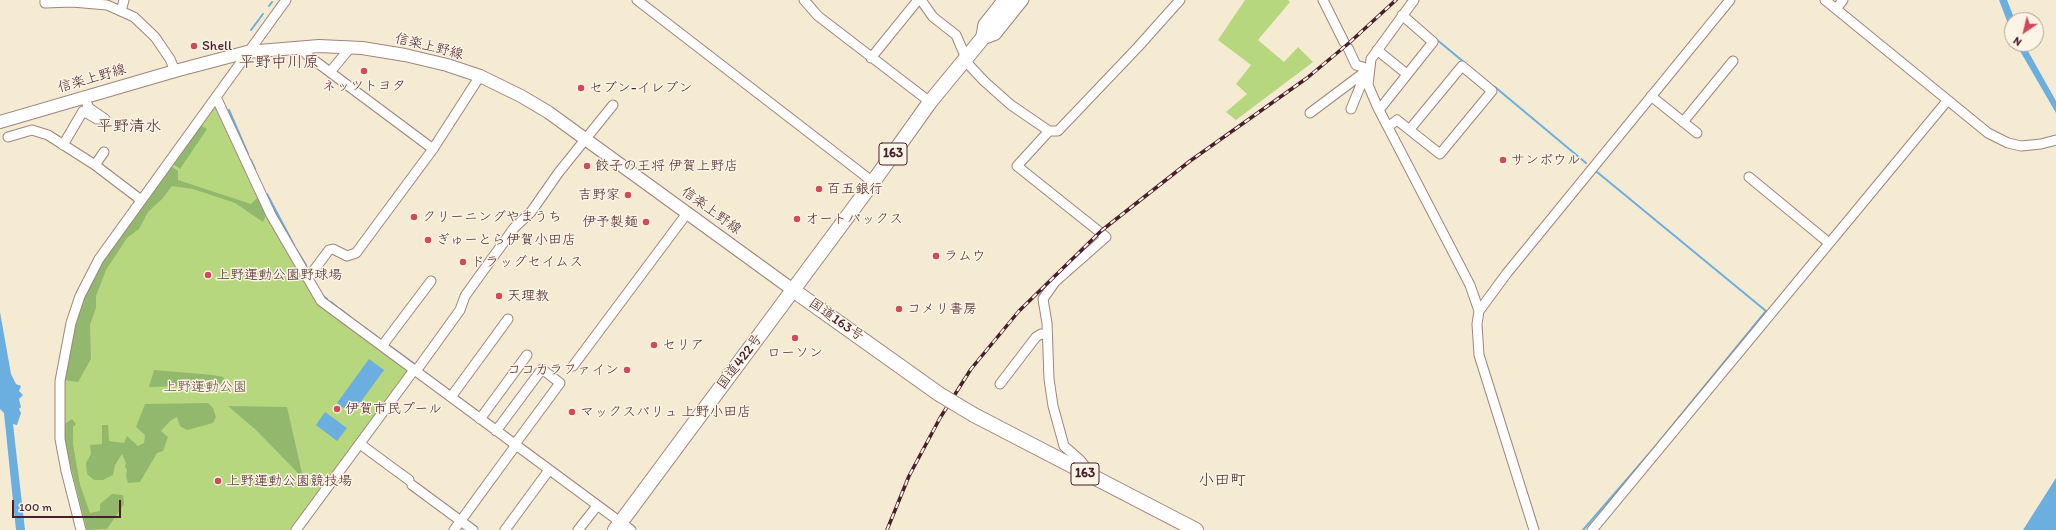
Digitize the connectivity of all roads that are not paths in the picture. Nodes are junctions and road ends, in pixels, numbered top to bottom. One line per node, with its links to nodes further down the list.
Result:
1 (45, 0): 17 (street)
2 (124, 0): 17 (street)
3 (286, 0): 23 (street)
4 (638, 0): 55 (street)
5 (804, 0): 24 (street)
6 (920, 0): 24 (street); 25 (street)
7 (1002, 0): 19 (street)
8 (1014, 0): 19 (highway, 国道163号 / 163)
9 (1024, 0): 19 (street)
10 (1180, 0): 45 (street)
11 (1323, 0): 31 (street)
12 (1414, 0): 18 (street)
13 (1730, 0): 32 (street)
14 (1825, 0): 16 (street)
15 (1843, 0): 16 (street)
16 (1836, 9): 35 (street)
17 (121, 11): 27 (street)
18 (1402, 15): 22 (street); 39 (street)
19 (980, 41): 25 (highway, 国道163号 / 163)
20 (300, 47): 21 (main road, 信楽上野線); 23 (main road, 信楽上野線); 29 (street)
21 (350, 48): 29 (street); 30 (main road, 信楽上野線)
22 (1377, 50): 28 (street); 31 (street)
23 (248, 52): 27 (main road, 信楽上野線); 34 (street)
24 (871, 58): 36 (street)
25 (966, 58): 36 (highway, 国道163号 / 163); 45 (street)
26 (1733, 61): 42 (street)
27 (175, 71): 33 (main road, 信楽上野線)
28 (1403, 71)
29 (330, 72): 51 (street)
30 (480, 76): 48 (main road, 信楽上野線); 51 (street)
31 (1366, 77): 38 (street); 39 (street); 40 (street)
32 (1651, 96): 42 (street); 62 (street)
33 (84, 97): 41 (main road, 信楽上野線); 50 (street)
34 (216, 97): 56 (street); 59 (street)
35 (1947, 101): 49 (street); 58 (street)
36 (930, 102): 55 (highway, 国道163号 / 163)
37 (613, 105): 48 (street)
38 (1351, 109)
39 (1379, 110): 43 (street)
40 (1310, 113)
41 (0, 122)
42 (1683, 122): 46 (street)
43 (1388, 126): 44 (street); 62 (street)
44 (1410, 129): 44 (street)
45 (1049, 131): 64 (street)
46 (1697, 133)
47 (8, 136): 50 (street)
48 (585, 139): 57 (main road, 信楽上野線); 68 (street)
49 (2053, 141)
50 (63, 145): 53 (street)
51 (433, 149): 59 (street)
52 (104, 152): 53 (street)
53 (95, 165): 56 (street)
54 (1749, 177): 58 (street)
55 (873, 182): 61 (highway, 国道163号 / 163)
56 (141, 200): 80 (street)
57 (688, 212): 61 (main road, 信楽上野線); 67 (street)
58 (1829, 243): 88 (street)
59 (306, 277): 65 (street)
60 (431, 281): 65 (street)
61 (793, 290): 76 (highway, 国道163号 / 163, bridge); 79 (highway, 国道422号)
62 (1479, 311): 87 (street)
63 (508, 319): 70 (street)
64 (1047, 335): 69 (street); 76 (street)
65 (382, 346): 68 (street)
66 (527, 355): 71 (street)
67 (573, 366)
68 (415, 370): 70 (street); 73 (street)
69 (1000, 384)
70 (451, 397): 71 (street)
71 (480, 419): 72 (street)
72 (496, 431): 74 (street); 74 (street)
73 (360, 444): 78 (street); 81 (street)
74 (516, 445): 75 (street); 78 (street)
75 (548, 470): 77 (street); 84 (street)
76 (1088, 475): 86 (highway, 国道163号 / 163)
77 (597, 506): 79 (street); 85 (street)
78 (461, 521): 82 (street); 83 (street)
79 (622, 528)
80 (81, 530)
81 (296, 530)
82 (454, 530)
83 (473, 530)
84 (505, 530)
85 (578, 530)
86 (1196, 530)
87 (1534, 530)
88 (1592, 530)

